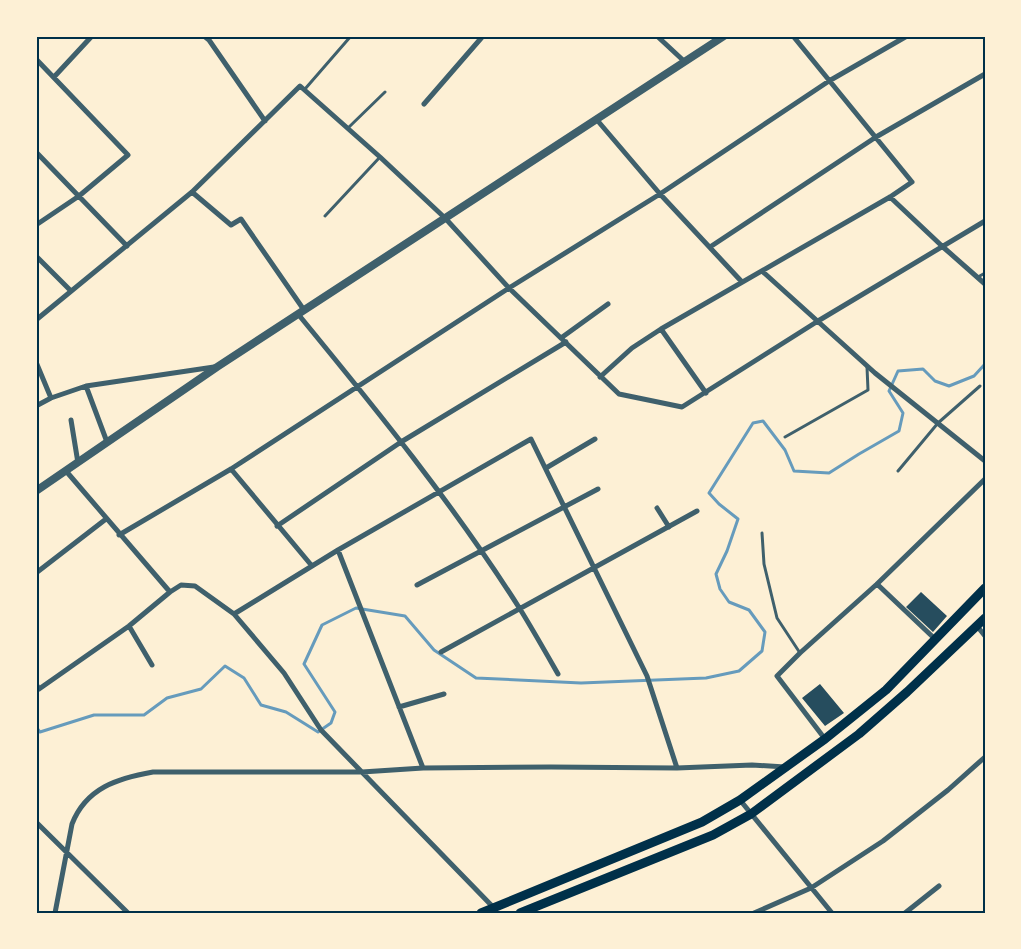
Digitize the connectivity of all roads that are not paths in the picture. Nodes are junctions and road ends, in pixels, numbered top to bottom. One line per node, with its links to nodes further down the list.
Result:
1 (92, 36): 13 (street)
2 (204, 36): 9 (street)
3 (351, 36): 15 (lane)
4 (483, 36): 17 (street)
5 (657, 36): 11 (street)
6 (724, 36): 11 (street)
7 (793, 36): 14 (street)
8 (907, 36): 14 (street)
9 (211, 38): 19 (street)
10 (36, 59): 13 (street)
11 (686, 62): 18 (street)
12 (985, 74): 21 (street)
13 (54, 77): 26 (street)
14 (829, 81): 21 (street); 25 (street)
15 (305, 89): 19 (street); 20 (street)
16 (385, 92): 20 (lane)
17 (424, 104)
18 (597, 120): 25 (street); 29 (street)
19 (265, 121): 24 (street)
20 (348, 128): 23 (street)
21 (876, 138): 27 (street); 33 (street)
22 (36, 152): 26 (street)
23 (380, 157): 28 (lane); 29 (street)
24 (192, 192): 32 (street); 44 (street)
25 (660, 194): 33 (street); 41 (street)
26 (79, 196): 31 (street); 32 (street)
27 (890, 197): 34 (street); 36 (street)
28 (325, 216)
29 (445, 218): 41 (street); 44 (street)
30 (985, 221): 34 (street)
31 (36, 225)
32 (127, 246): 42 (street)
33 (710, 247): 39 (street)
34 (943, 247): 38 (street); 46 (street)
35 (36, 256): 42 (street)
36 (762, 271): 39 (street); 46 (street)
37 (985, 273): 38 (lane)
38 (978, 277): 40 (street)
39 (742, 282): 47 (street)
40 (985, 284)
41 (509, 288): 48 (street); 56 (street)
42 (71, 291): 45 (street)
43 (608, 304): 48 (street)
44 (301, 312): 52 (street); 56 (street)
45 (36, 320)
46 (818, 321): 51 (street); 57 (street)
47 (661, 329): 53 (street); 57 (street)
48 (561, 338): 49 (street)
49 (566, 342): 53 (street); 65 (street)
50 (36, 362): 58 (street)
51 (867, 365): 61 (street); 62 (lane)
52 (217, 367): 54 (street); 64 (street)
53 (600, 377): 57 (street)
54 (86, 386): 58 (street); 64 (street)
55 (980, 386): 61 (lane)
56 (358, 388): 65 (street); 69 (street)
57 (706, 393)
58 (51, 398): 59 (street)
59 (36, 406)
60 (72, 420): 67 (street)
61 (938, 423): 66 (street); 71 (lane)
62 (785, 438)
63 (595, 439): 68 (street)
64 (107, 442): 67 (street)
65 (401, 442): 75 (street); 80 (street)
66 (985, 461)
67 (78, 463): 70 (street)
68 (546, 468): 75 (street); 76 (street)
69 (232, 469): 80 (street); 82 (street)
70 (66, 471): 74 (street); 79 (street)
71 (898, 471)
72 (985, 478): 89 (street)
73 (598, 489): 76 (street)
74 (36, 491)
75 (438, 491): 84 (street); 85 (street)
76 (564, 506): 85 (street); 87 (street)
77 (657, 508): 81 (street)
78 (697, 511): 81 (street)
79 (106, 520): 82 (street); 88 (street)
80 (277, 526): 86 (street)
81 (669, 527): 87 (street)
82 (119, 534): 92 (street)
83 (762, 534): 101 (lane)
84 (338, 550): 86 (street); 106 (street)
85 (480, 550): 90 (street); 93 (street)
86 (312, 566): 94 (street)
87 (595, 567): 93 (street); 111 (street)
88 (36, 573)
89 (878, 584): 99 (street); 101 (street)
90 (416, 585)
91 (985, 588): 99 (main road)
92 (170, 592): 94 (street); 96 (street)
93 (520, 609): 100 (street); 103 (street)
94 (234, 614): 112 (street)
95 (985, 618): 97 (main road)
96 (129, 626): 102 (street); 104 (street)
97 (977, 626): 98 (street); 114 (main road)
98 (985, 636)
99 (936, 640): 107 (main road)
100 (440, 652)
101 (800, 653): 107 (street)
102 (152, 665)
103 (558, 674)
104 (36, 684)
105 (444, 694): 106 (street)
106 (399, 707): 110 (street)
107 (825, 739): 109 (main road)
108 (985, 757): 118 (street)
109 (786, 767): 111 (street); 113 (main road)
110 (423, 768): 111 (street); 112 (street)
111 (677, 768)
112 (362, 772): 116 (street); 119 (street)
113 (740, 800): 114 (street); 119 (main road)
114 (751, 814): 118 (street); 123 (main road)
115 (36, 822): 116 (street)
116 (67, 852): 120 (street); 121 (street)
117 (939, 886): 126 (street)
118 (811, 888): 124 (street); 125 (street)
119 (494, 908): 122 (main road)
120 (55, 913)
121 (128, 913)
122 (481, 913)
123 (520, 913)
124 (754, 913)
125 (832, 913)
126 (905, 913)

